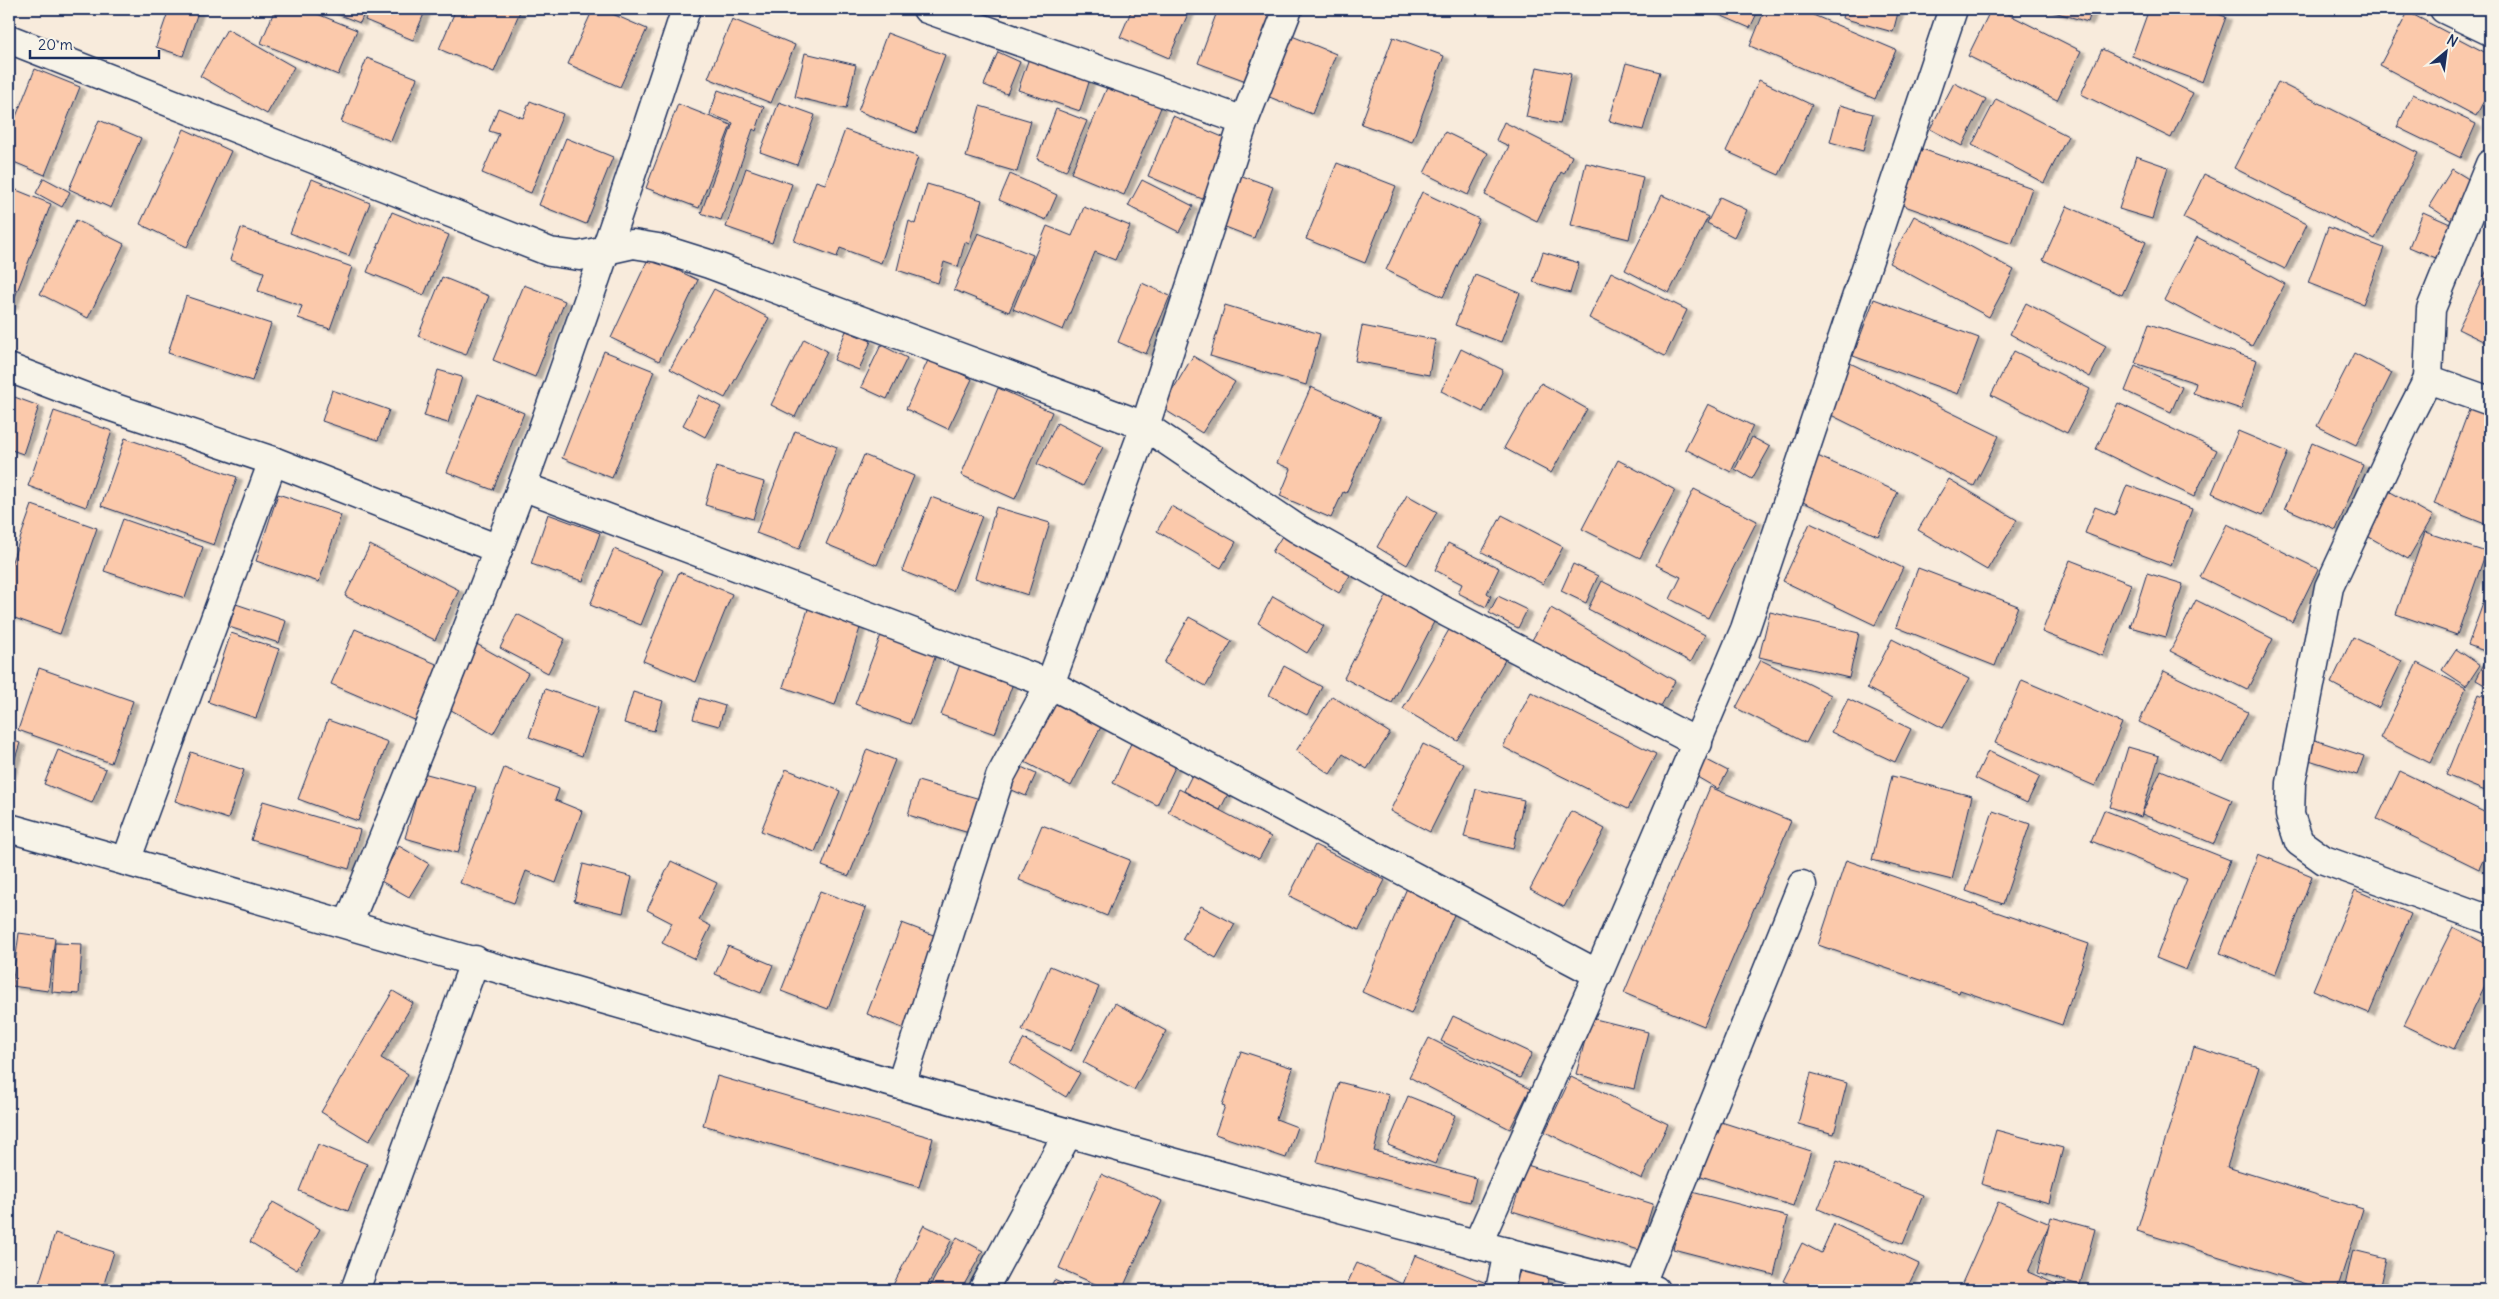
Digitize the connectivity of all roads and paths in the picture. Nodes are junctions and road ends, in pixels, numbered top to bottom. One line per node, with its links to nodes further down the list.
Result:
1 (686, 9): 10 (street)
2 (927, 9): 8 (street)
3 (1288, 9): 8 (street)
4 (1953, 9): 19 (street)
5 (2444, 9): 6 (street)
6 (2490, 31)
7 (9, 39): 10 (street)
8 (1244, 121): 14 (street)
9 (2490, 164): 12 (street)
10 (607, 250): 14 (street); 16 (street)
11 (9, 368): 15 (street)
12 (2428, 379): 13 (street); 23 (street)
13 (2490, 402)
14 (1145, 426): 18 (street); 19 (street)
15 (273, 461): 17 (street); 21 (street)
16 (522, 486): 17 (street); 18 (street)
17 (498, 549): 24 (street)
18 (1050, 684): 26 (street); 27 (street)
19 (1698, 743): 26 (street)
20 (9, 828): 21 (street)
21 (126, 861): 24 (street)
22 (1802, 885): 31 (street)
23 (2490, 920)
24 (348, 924): 25 (street)
25 (475, 960): 27 (street); 32 (street)
26 (1598, 974): 29 (street)
27 (901, 1084): 28 (street)
28 (1068, 1133): 29 (street); 33 (street)
29 (1477, 1245): 30 (street)
30 (1508, 1252): 31 (street); 34 (street)
31 (1647, 1288)
32 (355, 1290)
33 (983, 1290)
34 (1500, 1290)

